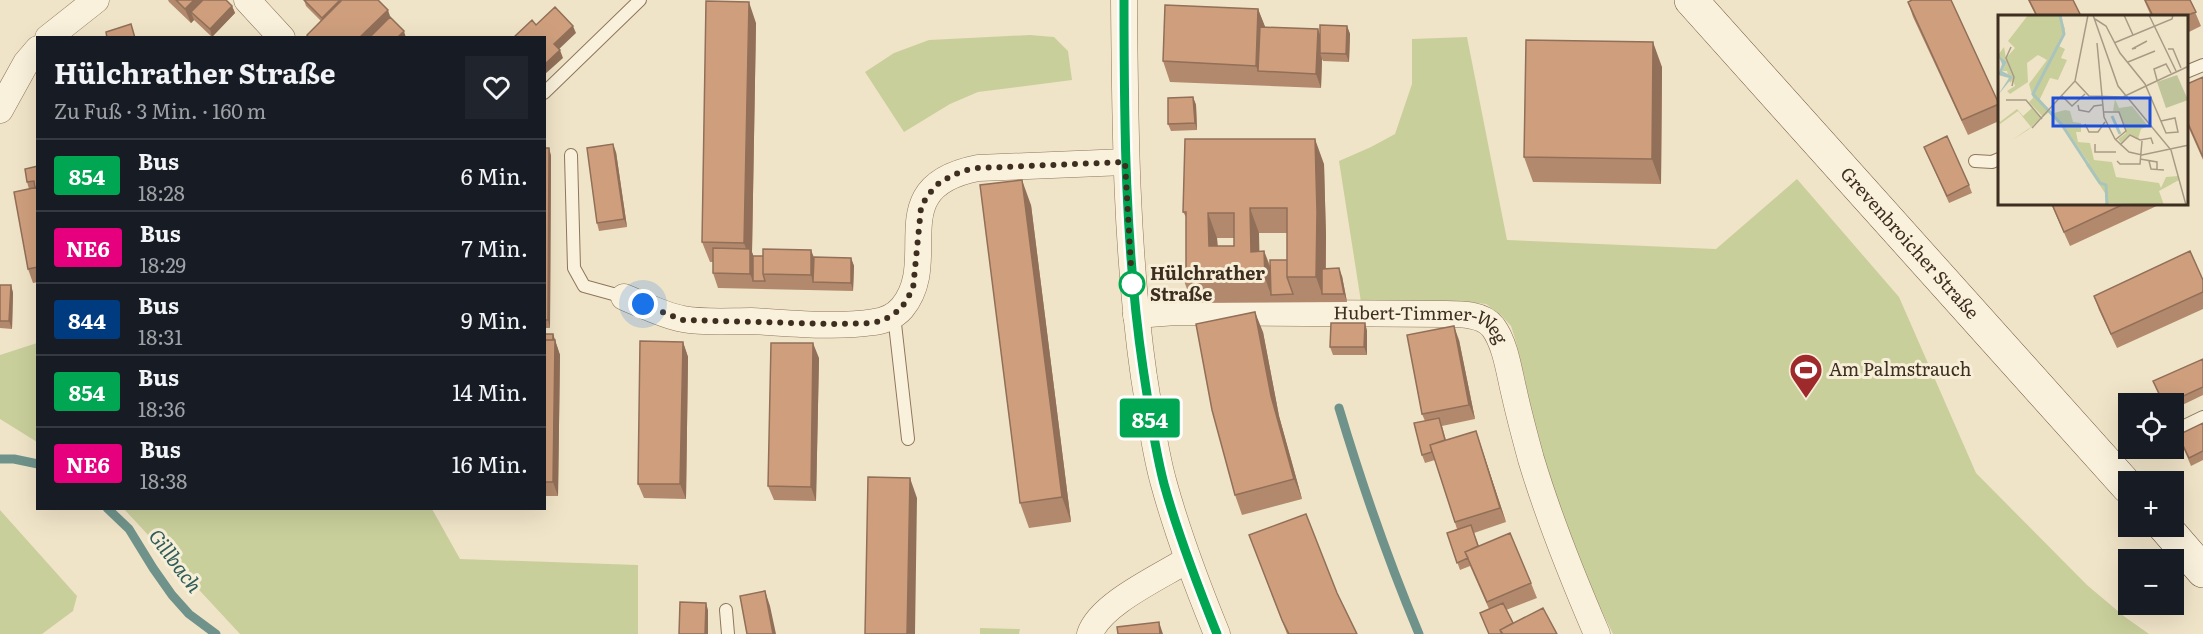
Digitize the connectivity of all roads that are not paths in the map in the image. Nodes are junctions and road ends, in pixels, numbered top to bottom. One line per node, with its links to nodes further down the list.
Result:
1 (96, 0): 6 (street)
2 (247, 0): 7 (street)
3 (640, 0): 11 (lane)
4 (1124, 0): 16 (street)
5 (1691, 0): 23 (main road, Grevenbroicher Straße)
6 (50, 36)
7 (280, 36)
8 (36, 52): 12 (street)
9 (2203, 64): 10 (lane)
10 (2188, 72)
11 (546, 91)
12 (0, 110)
13 (571, 155): 17 (lane)
14 (1998, 159): 15 (lane)
15 (1975, 161)
16 (1125, 162): 18 (street); 19 (street)
17 (624, 297): 18 (street)
18 (894, 315): 22 (lane)
19 (1136, 315): 25 (street); 31 (street, Hubert-Timmer-Weg)
20 (2203, 417): 21 (lane)
21 (2184, 426)
22 (908, 439)
23 (2118, 476)
24 (2174, 537): 26 (main road)
25 (1187, 560): 29 (street); 30 (street)
26 (2203, 571)
27 (726, 610): 28 (lane)
28 (728, 634)
29 (1090, 634)
30 (1216, 634)
31 (1597, 634)

